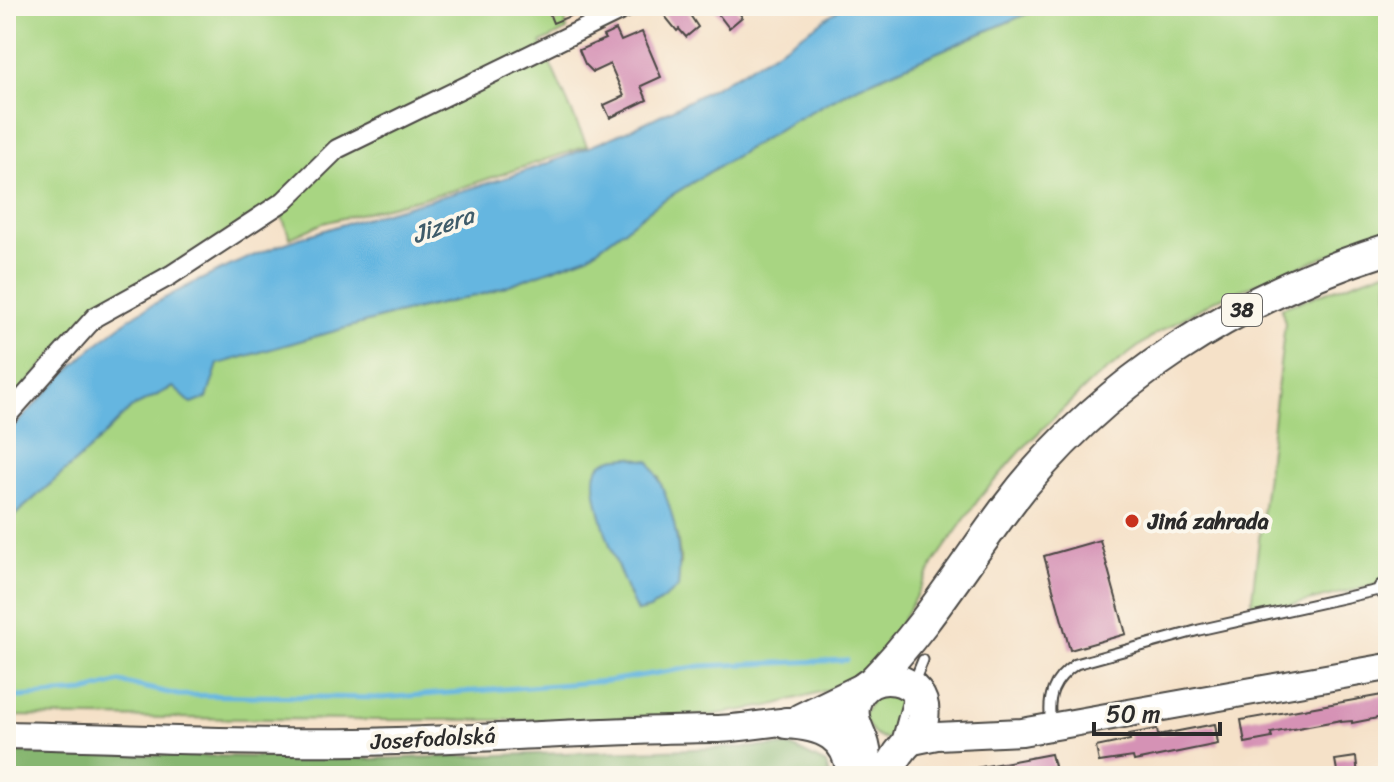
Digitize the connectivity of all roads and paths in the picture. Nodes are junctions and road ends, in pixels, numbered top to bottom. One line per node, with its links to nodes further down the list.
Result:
1 (630, 6): 3 (street)
2 (1388, 249): 4 (main road, 38)
3 (6, 417)
4 (976, 550): 7 (main road, 38); 8 (main road, 38)
5 (1386, 589): 10 (lane)
6 (1388, 667): 10 (main road)
7 (870, 683): 8 (main road); 9 (main road); 11 (main road, 38)
8 (919, 686): 13 (main road); 14 (main road, 38)
9 (786, 723): 11 (main road, Josefodolská); 12 (main road, Josefodolská); 15 (main road)
10 (1051, 728): 13 (main road)
11 (858, 730): 14 (main road); 16 (main road, 38)
12 (6, 735)
13 (989, 735): 14 (main road)
14 (897, 757)
15 (852, 776)
16 (864, 776)

